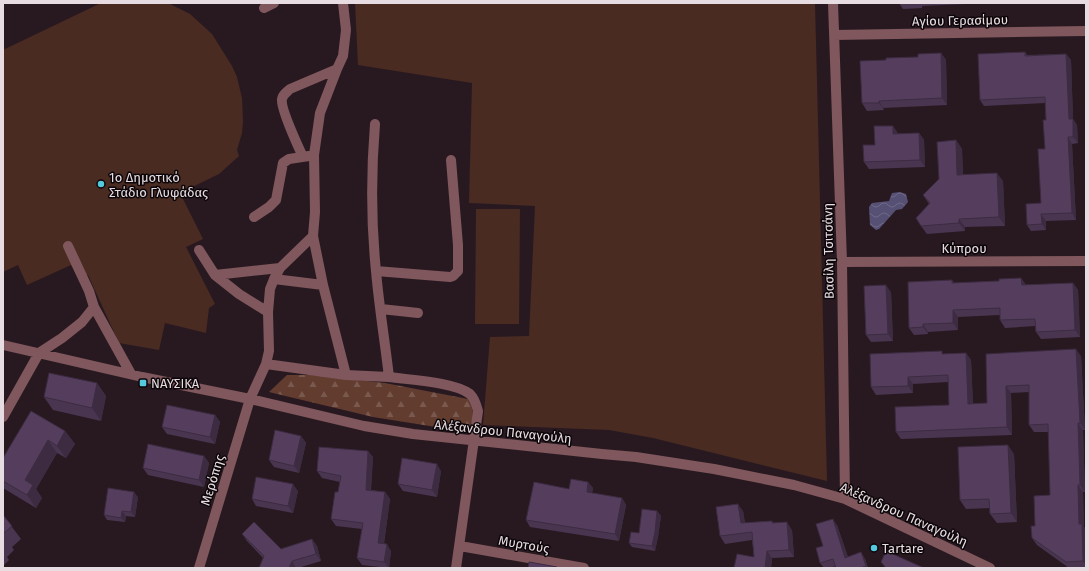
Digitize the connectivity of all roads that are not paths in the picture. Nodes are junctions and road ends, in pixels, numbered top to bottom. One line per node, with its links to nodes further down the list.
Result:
1 (274, 3): 4 (street)
2 (343, 3): 7 (street)
3 (833, 3): 6 (street, Βασίλη Τσιτσάνη)
4 (264, 8)
5 (1086, 31): 6 (street, Αγίου Γερασίμου)
6 (834, 35): 17 (street, Βασίλη Τσιτσάνη)
7 (337, 69): 9 (street); 10 (street)
8 (375, 124): 19 (street)
9 (314, 155): 10 (street); 13 (street)
10 (303, 157): 12 (street)
11 (451, 160): 19 (street)
12 (254, 217)
13 (313, 236): 18 (street, Μερόπης); 22 (street)
14 (68, 246): 23 (street)
15 (199, 250): 20 (street)
16 (1086, 261): 17 (street, Κύπρου)
17 (842, 262): 36 (street, Βασίλη Τσιτσάνη)
18 (280, 268): 20 (street); 21 (street, Μερόπης)
19 (376, 271): 24 (street)
20 (215, 275): 25 (street)
21 (274, 279): 22 (street); 25 (street, Μερόπης)
22 (323, 285): 31 (street)
23 (94, 307): 28 (street); 30 (street)
24 (381, 309): 26 (street); 32 (street)
25 (268, 312): 29 (street, Μερόπης)
26 (418, 313)
27 (3, 344): 28 (street, Αλέξανδρου Παναγούλη)
28 (39, 353): 30 (street, Αλέξανδρου Παναγούλη); 34 (street)
29 (266, 364): 31 (street); 33 (street, Μερόπης)
30 (131, 374): 33 (street, Αλέξανδρου Παναγούλη)
31 (346, 375): 32 (street)
32 (389, 377): 35 (street)
33 (250, 399): 35 (street, Αλέξανδρου Παναγούλη); 39 (street, Μερόπης)
34 (3, 417)
35 (474, 441): 36 (street, Αλέξανδρου Παναγούλη); 37 (street)
36 (845, 499): 38 (street, Αλέξανδρου Παναγούλη)
37 (460, 546): 40 (street); 41 (street, Μυρτούς)
38 (988, 567)
39 (199, 568)
40 (456, 568)
41 (584, 568)

